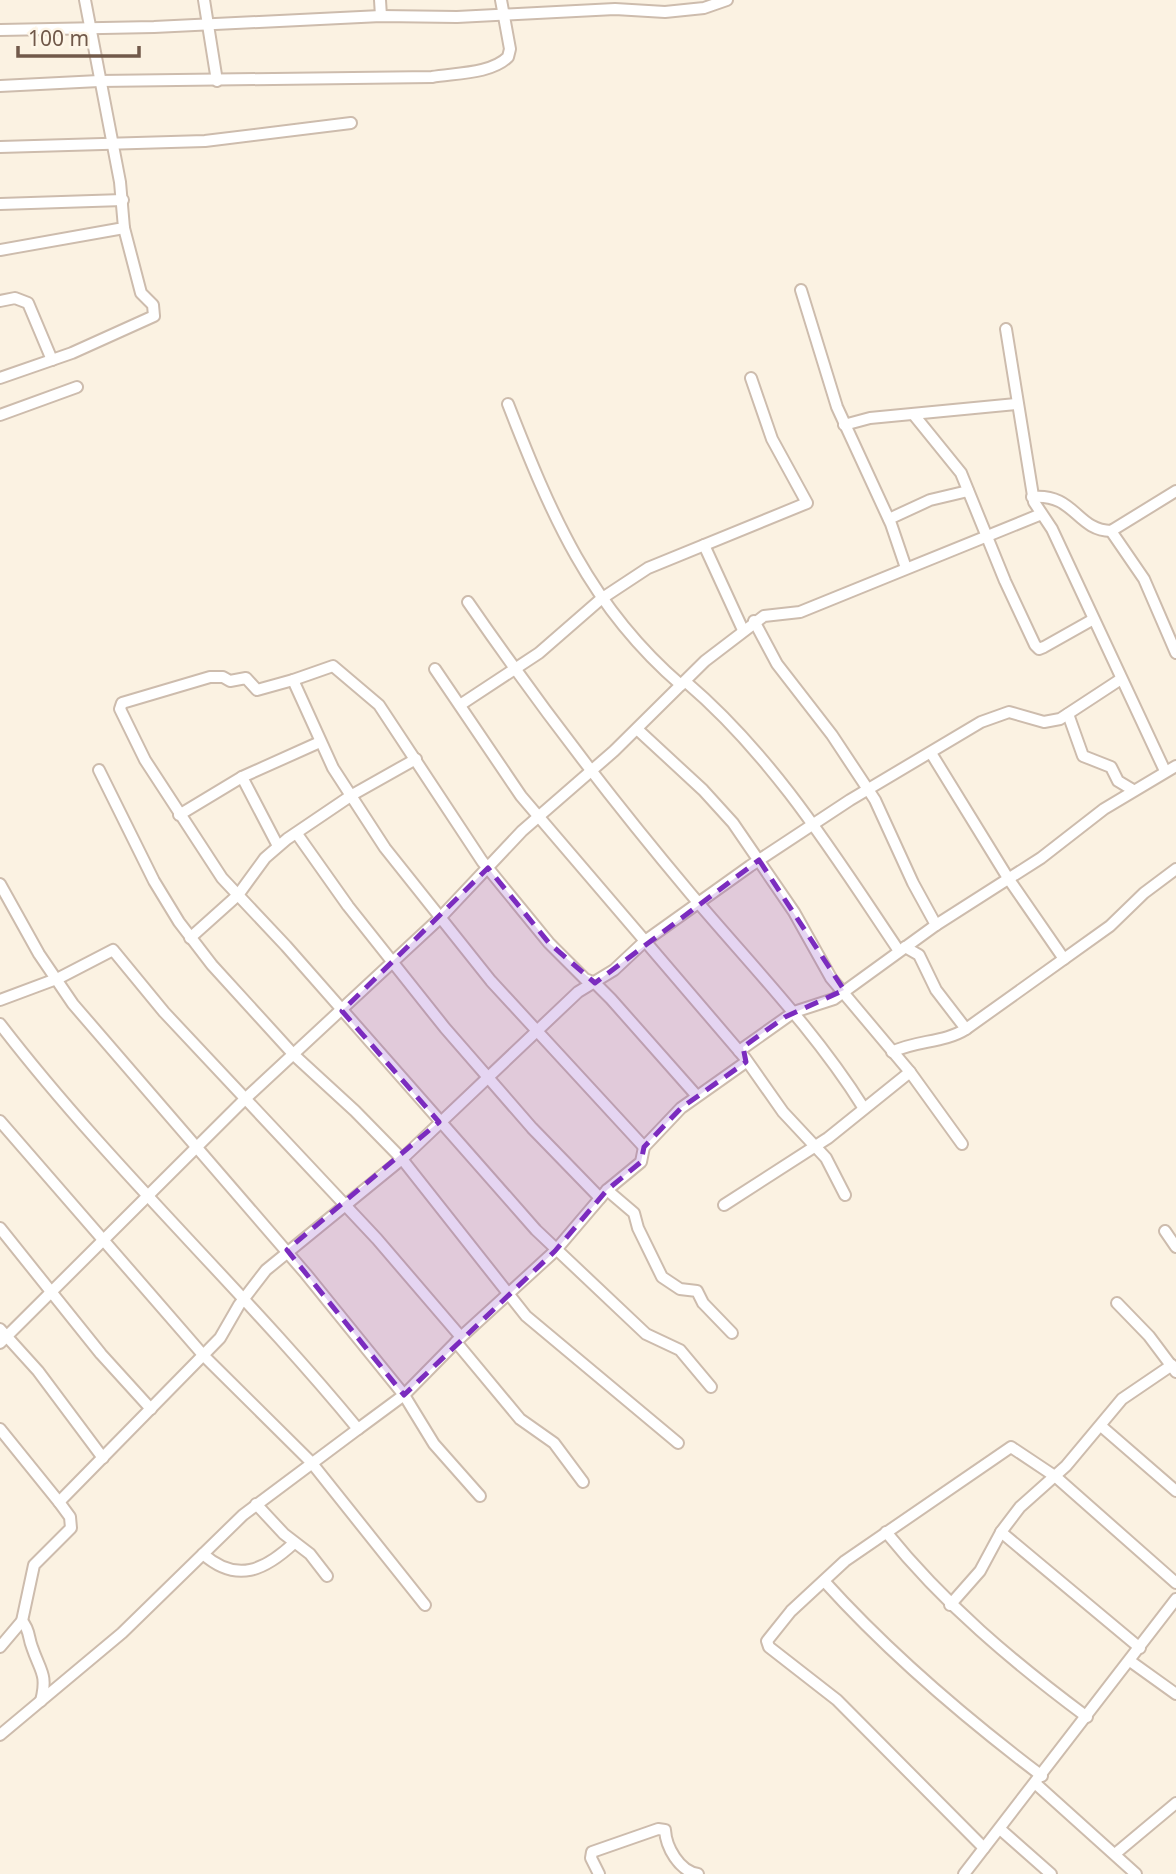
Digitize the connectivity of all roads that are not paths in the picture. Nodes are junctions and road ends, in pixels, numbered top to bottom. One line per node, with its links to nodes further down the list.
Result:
1 (85, 0): 9 (street)
2 (204, 0): 8 (street)
3 (380, 0): 7 (street)
4 (501, 0): 6 (street)
5 (727, 0): 6 (street)
6 (504, 14): 7 (street); 12 (street)
7 (381, 16): 8 (street)
8 (208, 24): 9 (street); 12 (street)
9 (90, 26): 10 (street); 11 (street)
10 (0, 30)
11 (99, 81): 12 (street); 13 (street); 15 (street)
12 (217, 81)
13 (0, 86)
14 (351, 123): 15 (street)
15 (112, 142): 16 (street); 17 (street)
16 (0, 147)
17 (123, 200): 18 (street); 19 (street)
18 (0, 205)
19 (124, 228): 20 (street); 24 (street)
20 (0, 250)
21 (801, 290): 32 (street)
22 (0, 301): 24 (street)
23 (1006, 329): 29 (street)
24 (52, 360): 25 (street)
25 (0, 378)
26 (751, 379): 40 (street)
27 (77, 387): 30 (street)
28 (508, 404): 42 (street)
29 (1016, 404): 31 (street); 35 (street)
30 (0, 415)
31 (914, 415): 32 (street); 33 (street)
32 (844, 425): 37 (street)
33 (968, 491): 37 (street); 39 (street)
34 (1176, 491): 38 (street)
35 (1032, 497): 36 (street); 38 (street)
36 (1039, 515): 39 (street); 44 (street)
37 (889, 519): 41 (street)
38 (1111, 531): 47 (street)
39 (988, 534): 41 (street); 44 (street)
40 (704, 545): 42 (street); 46 (street)
41 (906, 568): 45 (street)
42 (601, 599): 49 (street); 52 (street)
43 (468, 602): 49 (street)
44 (1092, 620): 50 (street)
45 (754, 621): 46 (street); 64 (street)
46 (743, 630): 52 (street)
47 (1176, 653)
48 (435, 668): 53 (street)
49 (514, 670): 53 (street); 61 (street)
50 (1121, 679): 54 (street); 62 (street)
51 (293, 680): 56 (street); 58 (street); 67 (street)
52 (683, 683): 55 (street); 69 (street)
53 (460, 705): 68 (street)
54 (1068, 714): 57 (street); 65 (street)
55 (637, 729): 61 (street); 72 (street)
56 (320, 742): 63 (street); 66 (street)
57 (931, 753): 64 (street); 75 (street)
58 (416, 759): 66 (street); 73 (street)
59 (1176, 766): 62 (street)
60 (99, 770): 81 (street)
61 (592, 771): 68 (street); 78 (street)
62 (1165, 772): 65 (street)
63 (242, 778): 67 (street); 71 (street)
64 (867, 790): 69 (street); 80 (street)
65 (1133, 790): 75 (street)
66 (352, 795): 70 (street); 79 (street)
67 (179, 815): 77 (street)
68 (538, 817): 73 (street); 82 (street)
69 (814, 824): 72 (street); 83 (street)
70 (297, 834): 71 (street); 86 (street)
71 (278, 846): 77 (street)
72 (759, 860): 78 (street); 89 (street)
73 (488, 869): 79 (street); 88 (street)
74 (1176, 869): 85 (street)
75 (1008, 878): 80 (street); 85 (street)
76 (0, 884): 87 (street)
77 (237, 895): 81 (street); 91 (street)
78 (699, 904): 82 (street); 92 (street)
79 (440, 918): 86 (street); 95 (street)
80 (933, 927): 83 (street); 84 (street)
81 (190, 937): 98 (street)
82 (645, 942): 88 (street); 96 (street)
83 (902, 949): 84 (street); 89 (street)
84 (919, 955): 94 (street)
85 (1064, 959): 94 (street)
86 (394, 961): 91 (street); 101 (street)
87 (55, 979): 90 (street); 103 (street); 109 (street)
88 (595, 983): 95 (street); 102 (street)
89 (844, 990): 92 (street); 97 (street)
90 (0, 1000)
91 (342, 1011): 98 (street); 106 (street)
92 (794, 1012): 96 (street); 104 (street)
93 (0, 1024): 114 (street)
94 (966, 1029): 97 (street)
95 (538, 1031): 101 (street); 110 (street)
96 (739, 1051): 99 (street)
97 (892, 1052): 100 (street)
98 (294, 1055): 103 (street); 111 (street)
99 (746, 1062): 102 (street); 108 (street)
100 (910, 1072): 104 (street); 107 (street)
101 (489, 1076): 106 (street); 112 (street)
102 (696, 1095): 110 (street)
103 (246, 1098): 109 (street); 115 (street)
104 (863, 1107): 108 (street)
105 (0, 1121): 119 (street)
106 (439, 1122): 111 (street); 122 (street)
107 (962, 1144)
108 (814, 1145): 113 (street); 116 (street)
109 (197, 1147): 114 (street); 121 (street)
110 (644, 1147): 112 (street)
111 (402, 1159): 115 (street); 124 (street)
112 (604, 1194): 122 (street); 127 (street)
113 (845, 1195)
114 (149, 1196): 119 (street); 125 (street)
115 (345, 1205): 121 (street); 129 (street)
116 (724, 1205)
117 (0, 1228): 123 (street)
118 (1165, 1231): 120 (street)
119 (103, 1243): 123 (street); 130 (street)
120 (1176, 1247)
121 (287, 1250): 125 (street); 133 (street)
122 (555, 1251): 124 (street); 132 (street)
123 (53, 1292): 128 (street); 134 (street)
124 (509, 1293): 129 (street); 138 (street)
125 (244, 1298): 130 (street); 137 (street)
126 (1117, 1303): 131 (street)
127 (732, 1333)
128 (2, 1336): 139 (street)
129 (458, 1339): 133 (street); 142 (street)
130 (204, 1356): 134 (street); 140 (street)
131 (1174, 1369): 135 (street)
132 (711, 1387)
133 (404, 1395): 137 (street); 144 (street)
134 (151, 1409): 139 (street)
135 (1101, 1426): 141 (street); 143 (street)
136 (0, 1429): 145 (street)
137 (358, 1429): 140 (street)
138 (678, 1443)
139 (103, 1458): 145 (street)
140 (311, 1462): 146 (street); 155 (street)
141 (1056, 1478): 147 (street); 148 (street); 153 (street)
142 (583, 1482)
143 (1176, 1491)
144 (480, 1496)
145 (59, 1502): 157 (street)
146 (256, 1504): 149 (street); 150 (street)
147 (886, 1532): 152 (street); 156 (street)
148 (1001, 1532): 156 (street); 159 (street)
149 (294, 1543): 150 (street); 151 (street)
150 (203, 1554): 162 (street)
151 (327, 1576)
152 (824, 1581): 167 (street); 170 (street)
153 (1176, 1583)
154 (1176, 1599): 159 (street)
155 (425, 1605)
156 (950, 1605): 165 (street)
157 (22, 1621): 158 (street); 161 (street)
158 (0, 1647)
159 (1140, 1648): 160 (street)
160 (1130, 1661): 163 (street); 165 (street)
161 (46, 1681): 162 (street); 164 (street)
162 (54, 1690): 164 (street)
163 (1176, 1694)
164 (41, 1701): 166 (street)
165 (1087, 1717): 167 (street)
166 (0, 1735)
167 (1039, 1780): 169 (street); 171 (street)
168 (1176, 1803): 171 (street)
169 (1000, 1829): 170 (street); 175 (street)
170 (984, 1848): 174 (street)
171 (1115, 1854): 176 (street)
172 (598, 1874): 173 (street)
173 (698, 1874)
174 (964, 1874)
175 (1051, 1874)
176 (1136, 1874)

